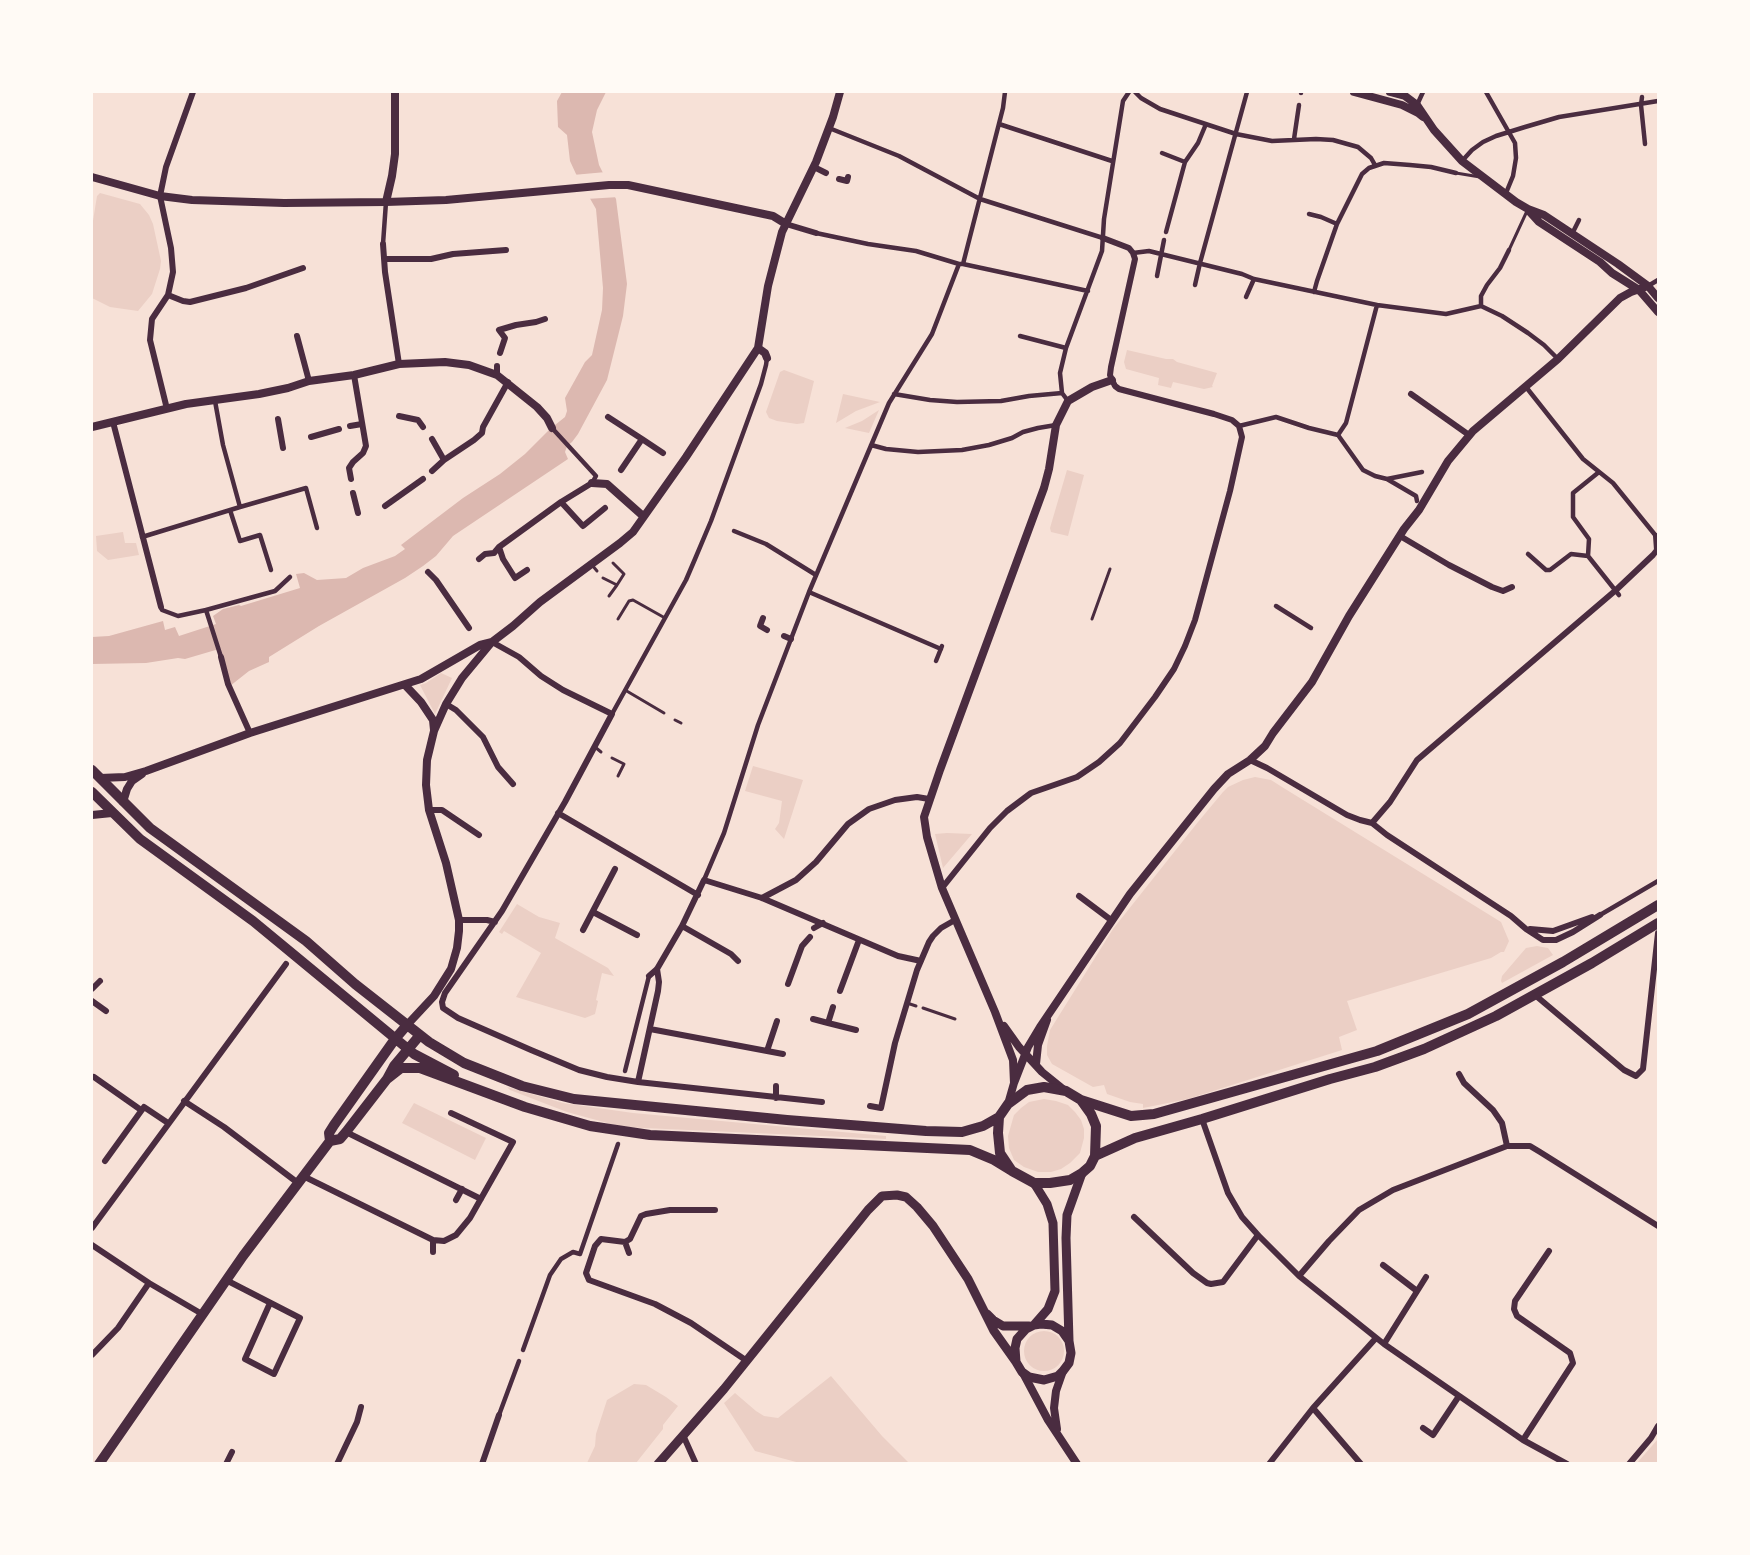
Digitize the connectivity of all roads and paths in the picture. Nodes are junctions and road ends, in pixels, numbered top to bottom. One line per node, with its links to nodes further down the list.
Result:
1 (193, 92): 40 (street)
2 (394, 92): 42 (street)
3 (840, 92): 20 (street)
4 (1005, 92): 18 (street)
5 (1129, 92): 29 (street)
6 (1135, 92): 19 (street)
7 (1247, 92): 22 (street)
8 (1354, 92): 17 (street)
9 (1390, 92): 15 (street)
10 (1423, 92): 15 (street)
11 (1486, 92): 21 (street)
12 (1642, 97): 16 (street)
13 (1659, 101): 16 (street)
14 (1299, 105): 23 (street)
15 (1417, 105): 17 (street)
16 (1641, 105): 21 (street); 24 (street)
17 (1428, 122): 28 (street)
18 (999, 124): 29 (street); 41 (street)
19 (1206, 124): 22 (street); 30 (street)
20 (829, 128): 32 (street); 41 (street)
21 (1509, 133): 28 (street); 39 (street)
22 (1236, 134): 23 (street); 59 (street)
23 (1294, 139): 26 (street)
24 (1645, 144)
25 (1369, 146): 26 (street)
26 (1366, 152): 31 (street)
27 (1162, 153): 30 (street)
28 (1462, 160): 38 (street)
29 (1113, 162): 51 (street)
30 (1185, 162): 48 (street)
31 (1375, 165): 34 (street); 47 (street)
32 (814, 167): 33 (street); 46 (street)
33 (826, 173)
34 (1456, 173): 38 (lane)
35 (92, 177): 40 (street)
36 (848, 177): 37 (street)
37 (839, 178)
38 (1485, 178): 39 (street)
39 (1506, 193): 43 (street)
40 (160, 196): 42 (street); 72 (street)
41 (980, 199): 51 (street); 60 (street)
42 (386, 202): 46 (street); 53 (street)
43 (1528, 209): 50 (street); 55 (lane); 66 (street)
44 (1309, 214): 47 (street)
45 (1579, 220): 50 (street)
46 (786, 224): 49 (street); 82 (street)
47 (1337, 224): 71 (street)
48 (1166, 232)
49 (816, 233): 60 (street)
50 (1572, 234): 62 (street)
51 (1103, 238): 56 (street); 70 (street)
52 (1164, 240): 57 (street)
53 (383, 244): 58 (street)
54 (506, 250): 58 (street)
55 (1509, 250): 77 (street)
56 (1133, 253): 57 (street); 91 (street)
57 (1161, 254): 59 (street); 63 (street)
58 (384, 259): 87 (street)
59 (1200, 263): 64 (street); 67 (street)
60 (961, 264): 70 (street); 97 (street)
61 (303, 268): 72 (street)
62 (1625, 269): 66 (street); 68 (street)
63 (1156, 276)
64 (1254, 279): 71 (street); 73 (street)
65 (1659, 279): 68 (street)
66 (1625, 280): 69 (street); 74 (street)
67 (1195, 285)
68 (1648, 286): 69 (street); 75 (street)
69 (1639, 290): 74 (street); 78 (street)
70 (1088, 291): 83 (street)
71 (1314, 292): 76 (street)
72 (168, 294): 100 (street)
73 (1246, 297)
74 (1620, 298): 86 (street)
75 (1659, 298)
76 (1377, 305): 77 (street); 113 (street)
77 (1481, 306): 86 (street)
78 (1659, 312)
79 (545, 319): 84 (street)
80 (297, 336): 92 (street)
81 (1020, 336): 83 (street)
82 (758, 348): 85 (street); 138 (street)
83 (1066, 348): 96 (street)
84 (500, 353)
85 (766, 358): 166 (street)
86 (1558, 359): 94 (street)
87 (399, 364): 89 (street); 90 (street)
88 (497, 366): 90 (street)
89 (354, 375): 92 (street); 105 (street)
90 (497, 375): 93 (street)
91 (1112, 380): 99 (street); 108 (street)
92 (309, 381): 98 (street)
93 (508, 382): 111 (street); 121 (street)
94 (1526, 387): 114 (street); 125 (street)
95 (1408, 392): 114 (street)
96 (1062, 393): 97 (street); 99 (street)
97 (894, 394): 118 (street)
98 (215, 401): 100 (street); 134 (street)
99 (1068, 401): 106 (street)
100 (167, 409): 104 (street)
101 (399, 416): 110 (street)
102 (608, 417): 117 (street)
103 (278, 419): 119 (street)
104 (112, 422): 109 (street); 142 (street)
105 (362, 424): 107 (street); 128 (street)
106 (1056, 425): 118 (street); 192 (street)
107 (350, 426)
108 (1239, 426): 113 (street); 205 (street)
109 (92, 427)
110 (423, 427)
111 (552, 428): 129 (street)
112 (339, 429): 115 (street)
113 (1338, 435): 126 (street)
114 (1469, 435): 141 (street)
115 (311, 436)
116 (432, 439): 121 (street)
117 (642, 439): 120 (street); 122 (street)
118 (872, 445): 155 (street)
119 (283, 448)
120 (663, 453)
121 (444, 460): 123 (street)
122 (621, 470)
123 (432, 471)
124 (1422, 472): 126 (street)
125 (1599, 472): 143 (street); 146 (street)
126 (1387, 478): 131 (street)
127 (423, 479): 133 (street)
128 (351, 480)
129 (594, 480): 132 (street); 138 (street)
130 (353, 493): 137 (street)
131 (1417, 501)
132 (561, 502): 135 (street); 144 (street)
133 (385, 506)
134 (240, 507): 136 (street); 139 (street)
135 (605, 508)
136 (230, 510): 142 (street); 151 (street)
137 (358, 513)
138 (643, 516): 148 (street)
139 (317, 528)
140 (734, 531): 155 (street)
141 (1400, 536): 159 (street); 186 (street)
142 (142, 537): 164 (street)
143 (1657, 541): 161 (street)
144 (499, 547): 147 (street); 152 (street)
145 (1528, 555): 146 (street)
146 (1588, 556): 161 (street)
147 (479, 559)
148 (591, 563): 153 (lane); 173 (street)
149 (613, 563): 158 (lane)
150 (1110, 568): 169 (lane)
151 (271, 570)
152 (527, 570)
153 (597, 571)
154 (428, 572): 170 (street)
155 (816, 575): 160 (street)
156 (290, 577): 165 (street)
157 (603, 578): 158 (lane)
158 (617, 585): 162 (lane)
159 (1512, 586)
160 (809, 591): 175 (street); 203 (street)
161 (1618, 592): 198 (street)
162 (609, 596)
163 (1276, 606): 171 (street)
164 (161, 607): 165 (street)
165 (206, 609): 174 (street)
166 (665, 618): 168 (lane); 177 (street)
167 (763, 618): 172 (street)
168 (618, 619)
169 (1092, 619)
170 (469, 628)
171 (1311, 628)
172 (766, 630)
173 (492, 642): 176 (street); 178 (street); 180 (street)
174 (221, 657): 184 (street)
175 (936, 661)
176 (405, 685): 183 (street); 184 (street)
177 (625, 690): 179 (lane); 180 (street)
178 (446, 704): 183 (street); 190 (street)
179 (664, 713)
180 (612, 714): 196 (street)
181 (675, 720): 182 (lane)
182 (681, 723)
183 (434, 731): 194 (street)
184 (250, 733): 187 (street)
185 (612, 758): 189 (lane)
186 (1250, 760): 198 (street); 214 (street)
187 (146, 771): 188 (street); 193 (street)
188 (96, 774): 193 (main road)
189 (618, 776)
190 (513, 784)
191 (92, 792): 195 (main road)
192 (929, 799): 205 (street); 208 (street)
193 (123, 802): 247 (main road)
194 (429, 810): 199 (street); 212 (street)
195 (112, 813): 197 (street); 251 (main road)
196 (558, 813): 200 (street); 215 (street)
197 (92, 815)
198 (1372, 823): 211 (street)
199 (479, 835)
200 (625, 852): 201 (street); 206 (street)
201 (620, 859)
202 (615, 869): 210 (street)
203 (704, 880): 206 (street); 208 (street)
204 (1659, 881): 211 (street)
205 (942, 888): 213 (street)
206 (698, 895): 218 (street)
207 (1078, 896): 214 (street)
208 (762, 898): 217 (street)
209 (1659, 905): 267 (main road)
210 (593, 912): 220 (street); 222 (street)
211 (1600, 915)
212 (459, 920): 215 (street); 247 (street)
213 (955, 920): 226 (street); 242 (street)
214 (1112, 920): 241 (street)
215 (495, 922): 261 (street)
216 (1659, 923): 234 (main road)
217 (823, 924): 219 (street); 224 (street)
218 (682, 926): 225 (street); 228 (street)
219 (814, 928)
220 (583, 930)
221 (1659, 933): 234 (street)
222 (637, 935)
223 (810, 937): 231 (street)
224 (859, 940): 226 (street); 233 (street)
225 (738, 961)
226 (921, 961): 236 (street)
227 (286, 964): 268 (street)
228 (657, 969): 229 (street); 248 (street)
229 (649, 976): 257 (street)
230 (100, 981): 232 (street)
231 (788, 984)
232 (92, 989)
233 (840, 991)
234 (1535, 995): 275 (main road)
235 (92, 1001): 240 (street)
236 (907, 1004): 237 (lane); 271 (street)
237 (916, 1006)
238 (833, 1007): 246 (street)
239 (923, 1008): 244 (lane)
240 (106, 1011)
241 (1049, 1015): 255 (street); 256 (street)
242 (997, 1018): 255 (street); 262 (street)
243 (813, 1019): 246 (street)
244 (955, 1019)
245 (777, 1021): 253 (street)
246 (828, 1023): 249 (street)
247 (407, 1025): 250 (main road); 251 (main road)
248 (650, 1029): 253 (street); 261 (street)
249 (856, 1030)
250 (420, 1035): 252 (main road); 274 (main road)
251 (395, 1039): 252 (main road); 278 (main road)
252 (408, 1049): 260 (main road); 265 (main road)
253 (767, 1051): 254 (street)
254 (783, 1054)
255 (1025, 1054): 256 (street); 262 (street)
256 (1036, 1064): 264 (street)
257 (625, 1071)
258 (1459, 1074): 280 (street)
259 (94, 1077): 272 (street)
260 (387, 1079): 265 (main road); 277 (main road)
261 (639, 1082): 266 (street)
262 (1014, 1083): 270 (street)
263 (776, 1086): 266 (street)
264 (1066, 1091): 267 (main road); 270 (main road)
265 (484, 1092): 283 (main road)
266 (776, 1098): 269 (street)
267 (1081, 1100): 281 (main road)
268 (184, 1101): 276 (street); 285 (street)
269 (822, 1102)
270 (1008, 1104): 274 (main road)
271 (870, 1106)
272 (141, 1110): 276 (street); 282 (street)
273 (451, 1113): 288 (street)
274 (999, 1117): 283 (main road)
275 (1202, 1119): 281 (main road); 294 (street)
276 (168, 1123): 293 (street)
277 (346, 1132): 278 (main road); 287 (street)
278 (330, 1142): 285 (main road)
279 (618, 1144): 314 (street)
280 (1507, 1146): 292 (street); 302 (street)
281 (1095, 1156): 284 (main road)
282 (105, 1161)
283 (1012, 1171): 286 (main road)
284 (1082, 1173): 286 (main road); 312 (main road)
285 (300, 1179): 295 (street); 304 (main road)
286 (1034, 1183): 310 (main road)
287 (462, 1189): 288 (street); 289 (street)
288 (481, 1199): 295 (street)
289 (456, 1200)
290 (715, 1210): 296 (street)
291 (1134, 1217): 294 (street)
292 (1659, 1226)
293 (92, 1228)
294 (1258, 1235): 302 (street)
295 (433, 1240): 299 (street)
296 (625, 1242): 300 (street); 317 (street)
297 (92, 1245): 305 (street)
298 (1550, 1251): 329 (street)
299 (434, 1252)
300 (629, 1253)
301 (1383, 1265): 306 (street)
302 (1299, 1276): 311 (street)
303 (1426, 1277): 306 (street)
304 (226, 1280): 307 (street); 309 (main road)
305 (149, 1283): 309 (street); 315 (street)
306 (1417, 1290): 313 (street)
307 (270, 1303): 307 (street)
308 (983, 1311): 310 (main road); 317 (main road); 318 (main road)
309 (202, 1314): 331 (main road)
310 (1032, 1326): 312 (main road); 318 (main road)
311 (1376, 1338): 313 (street); 323 (street)
312 (1069, 1341): 319 (main road)
313 (1384, 1344): 321 (street)
314 (523, 1350)
315 (92, 1355)
316 (519, 1361): 324 (street)
317 (747, 1361): 327 (main road)
318 (1016, 1362): 320 (main road)
319 (1064, 1371): 320 (main road); 328 (street)
320 (1022, 1372): 328 (street)
321 (1459, 1396): 326 (street); 329 (street)
322 (361, 1407): 333 (street)
323 (1313, 1408): 338 (street); 339 (street)
324 (499, 1415): 334 (street)
325 (1659, 1426): 341 (street)
326 (1424, 1428)
327 (683, 1434): 335 (main road); 336 (street)
328 (1058, 1434): 337 (street)
329 (1523, 1440): 340 (street)
330 (232, 1452): 332 (street)
331 (99, 1464)
332 (226, 1464)
333 (337, 1464)
334 (483, 1464)
335 (658, 1464)
336 (696, 1464)
337 (1077, 1464)
338 (1269, 1464)
339 (1361, 1464)
340 (1567, 1464)
341 (1629, 1464)

